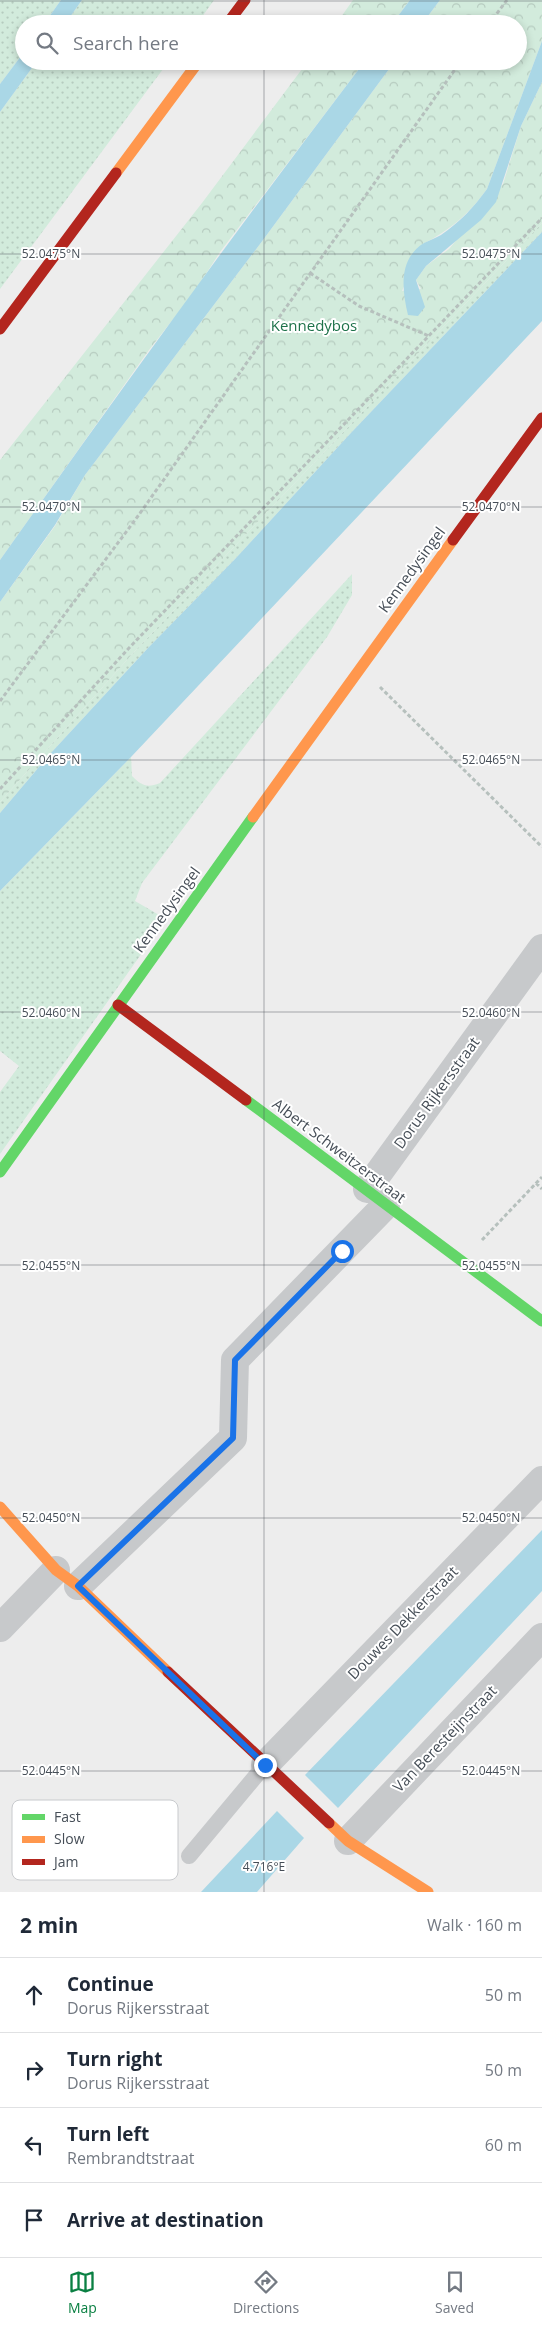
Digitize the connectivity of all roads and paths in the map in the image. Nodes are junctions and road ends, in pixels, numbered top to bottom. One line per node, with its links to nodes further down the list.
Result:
1 (245, 0): 3 (main road)
2 (507, 0): 4 (path)
3 (234, 15)
4 (496, 15)
5 (192, 70): 9 (main road)
6 (455, 70): 8 (path)
7 (542, 218): 10 (path)
8 (310, 273): 10 (path); 13 (path)
9 (0, 329)
10 (429, 336): 14 (path)
11 (542, 418): 12 (main road, Kennedysingel)
12 (360, 668): 15 (path); 17 (main road, Kennedysingel)
13 (0, 701)
14 (0, 789)
15 (542, 847)
16 (542, 948): 22 (street, Dorus Rijkersstraat)
17 (118, 1005): 18 (main road, Kennedysingel); 22 (main road, Albert Schweitzerstraat)
18 (0, 1172)
19 (542, 1177): 20 (path)
20 (536, 1183): 21 (path); 23 (path)
21 (542, 1189)
22 (376, 1197): 23 (main road, Albert Schweitzerstraat); 28 (street, Dorus Rijkersstraat)
23 (463, 1260): 24 (main road, Albert Schweitzerstraat)
24 (542, 1321)
25 (542, 1480): 31 (street, Douwes Dekkerstraat)
26 (0, 1507): 27 (main road)
27 (56, 1570): 28 (main road); 29 (street)
28 (78, 1586): 31 (main road)
29 (0, 1628)
30 (542, 1637): 32 (street, Van Beresteijnstraat)
31 (265, 1765): 32 (main road); 33 (lane)
32 (348, 1841): 34 (main road)
33 (189, 1856)
34 (428, 1892)

